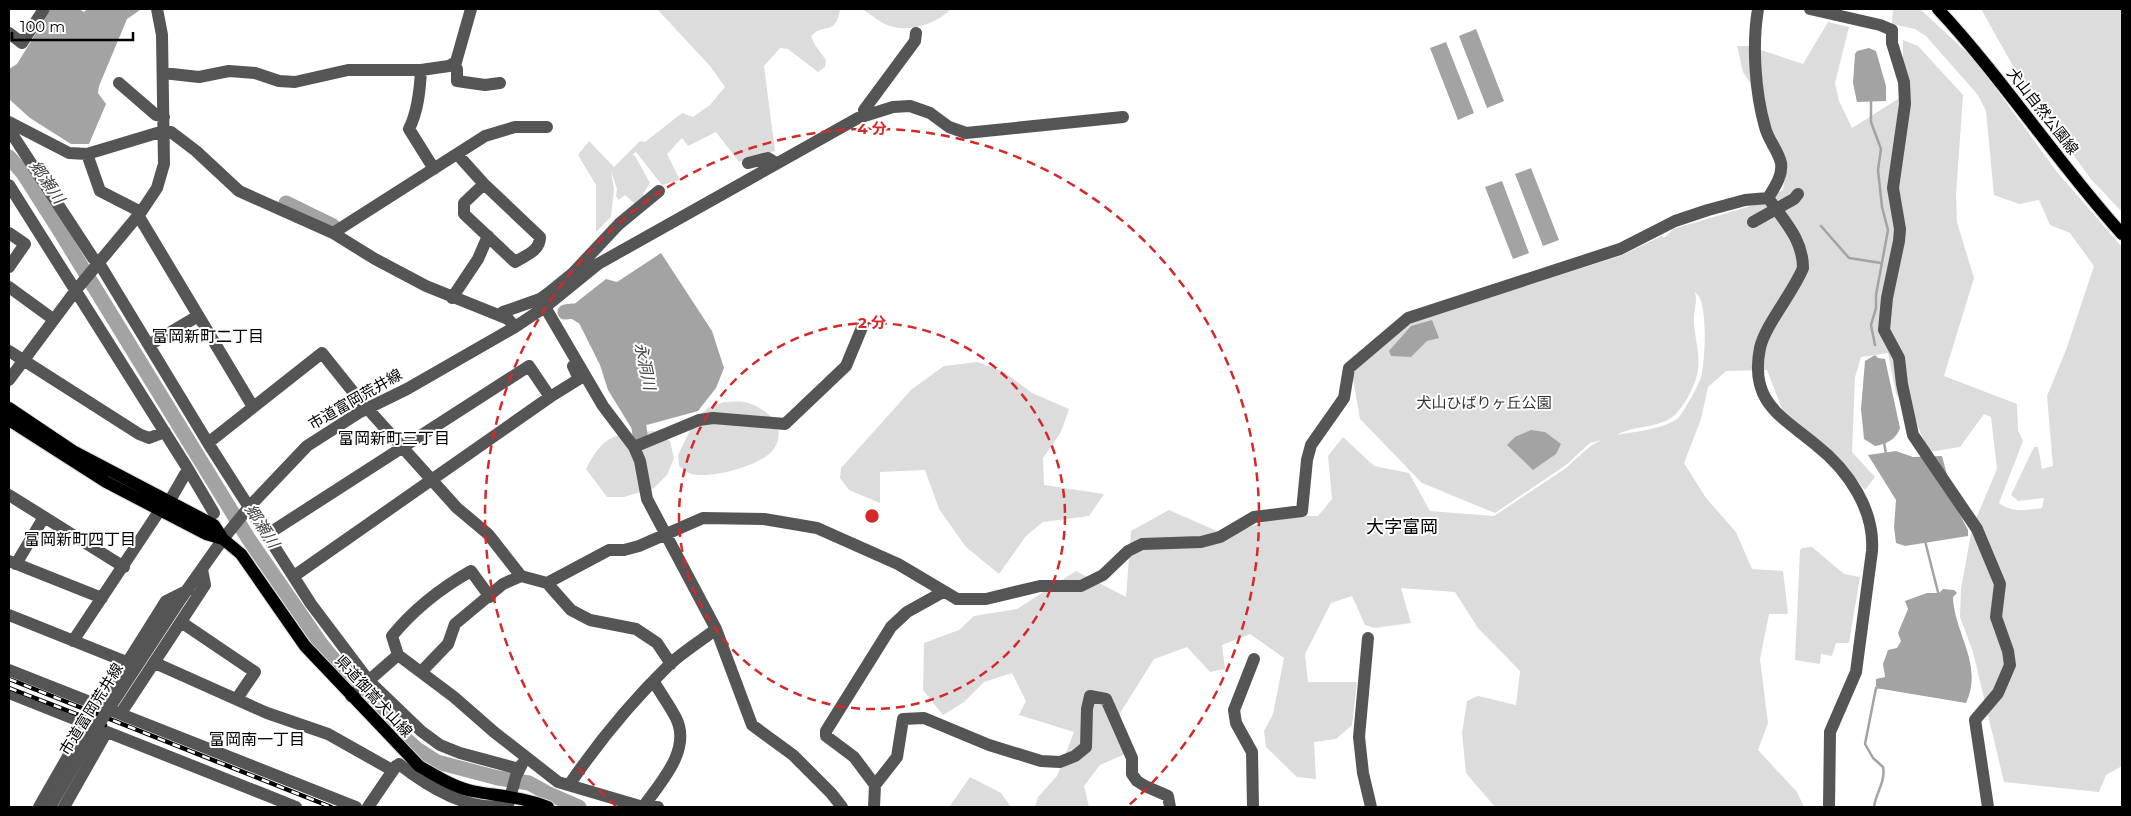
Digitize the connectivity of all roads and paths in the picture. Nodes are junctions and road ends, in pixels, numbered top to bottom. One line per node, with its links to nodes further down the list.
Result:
1 (44, 9): 7 (street)
2 (157, 9): 11 (street)
3 (472, 9): 9 (street)
4 (1758, 9): 29 (street)
5 (1810, 9): 123 (street)
6 (1938, 9): 34 (main road, 犬山自然公園線)
7 (9, 33)
8 (916, 33): 14 (street)
9 (453, 64): 10 (street); 13 (street)
10 (421, 70): 11 (street); 24 (street)
11 (163, 73): 15 (street)
12 (119, 83): 15 (street)
13 (500, 83)
14 (865, 115): 16 (street, 市道富岡荒井線); 23 (street, 市道富岡荒井線)
15 (164, 117): 19 (street)
16 (1122, 117)
17 (10, 122): 20 (street); 36 (street)
18 (547, 127): 21 (street)
19 (164, 132): 20 (street); 30 (street); 33 (street)
20 (87, 154): 30 (street)
21 (457, 154): 24 (street); 25 (street)
22 (748, 162): 23 (street)
23 (776, 163): 41 (street, 市道富岡荒井線)
24 (434, 169): 33 (street)
25 (484, 184): 35 (street); 35 (street)
26 (9, 185): 39 (street)
27 (659, 191): 43 (street)
28 (1798, 194): 31 (street, bridge)
29 (1768, 198): 77 (street); 122 (street)
30 (139, 213): 36 (street); 42 (street)
31 (1753, 222)
32 (9, 233): 37 (street)
33 (333, 233): 40 (street)
34 (2122, 234)
35 (488, 236): 40 (street)
36 (98, 263): 39 (street); 48 (street)
37 (9, 267)
38 (9, 287): 44 (street)
39 (76, 290): 44 (street); 57 (street)
40 (452, 298): 43 (street)
41 (545, 307): 45 (street); 47 (street, 市道富岡荒井線)
42 (198, 316): 48 (street); 53 (street)
43 (502, 316): 47 (street)
44 (53, 319): 50 (street)
45 (557, 324): 52 (street); 60 (street)
46 (863, 325): 60 (street)
47 (515, 327): 55 (street, 市道富岡荒井線)
48 (149, 344): 58 (street)
49 (9, 351): 50 (street)
50 (22, 361): 51 (street); 57 (street)
51 (9, 380)
52 (550, 397): 59 (street); 62 (street)
53 (253, 407): 55 (street); 58 (street)
54 (9, 408): 64 (main road, 県道御嵩犬山線)
55 (369, 409): 59 (street); 65 (street, 市道富岡荒井線)
56 (9, 420): 64 (main road, 県道御嵩犬山線)
57 (164, 432): 61 (street)
58 (208, 443): 65 (street)
59 (401, 446): 62 (street); 70 (street)
60 (634, 447): 68 (street)
61 (188, 469): 64 (street); 66 (street)
62 (431, 479): 74 (street); 75 (street)
63 (9, 496): 67 (street)
64 (165, 506): 69 (main road, 県道御嵩犬山線); 72 (street)
65 (249, 508): 69 (street, 市道富岡荒井線); 70 (street)
66 (214, 513)
67 (44, 517): 71 (street); 72 (street)
68 (667, 533): 76 (street); 77 (street); 83 (street)
69 (228, 534): 73 (street, 市道富岡荒井線); 97 (main road, 県道御嵩犬山線)
70 (268, 534): 74 (street)
71 (12, 562): 80 (street)
72 (124, 567): 80 (street)
73 (202, 569): 78 (street, 市道富岡荒井線); 82 (street)
74 (294, 576): 93 (street)
75 (521, 576): 76 (street); 79 (street)
76 (547, 582): 90 (street)
77 (943, 592): 106 (street)
78 (185, 593): 88 (street); 109 (street, 市道富岡荒井線, bridge)
79 (490, 596): 86 (street); 92 (street)
80 (102, 598): 85 (street)
81 (9, 615): 85 (street)
82 (181, 622): 89 (street); 96 (street)
83 (716, 629): 90 (street); 117 (street)
84 (1368, 638): 121 (street)
85 (73, 641): 88 (street)
86 (398, 655): 92 (street); 93 (street)
87 (1254, 659): 120 (street)
88 (129, 663): 98 (street)
89 (155, 663): 99 (street); 103 (street)
90 (670, 664): 94 (street)
91 (9, 670): 98 (street)
92 (422, 672): 102 (street)
93 (369, 680): 97 (street); 104 (street)
94 (654, 682): 105 (street); 115 (street)
95 (9, 694): 100 (street)
96 (240, 694)
97 (351, 696): 103 (main road, 県道御嵩犬山線)
98 (100, 706): 99 (street)
99 (121, 713): 112 (street)
100 (86, 725): 101 (street); 108 (street)
101 (106, 732): 110 (street); 111 (street)
102 (526, 757): 104 (street); 105 (street)
103 (399, 764): 107 (main road, 県道御嵩犬山線); 113 (street)
104 (517, 773): 107 (street)
105 (569, 785): 115 (street)
106 (875, 785): 118 (street); 119 (street)
107 (510, 796): 114 (main road, 県道御嵩犬山線)
108 (39, 807)
109 (50, 807)
110 (64, 807)
111 (296, 807)
112 (356, 807)
113 (368, 807)
114 (548, 807)
115 (643, 807): 116 (street)
116 (658, 807)
117 (842, 807)
118 (874, 807)
119 (1170, 807)
120 (1253, 807)
121 (1371, 807)
122 (1829, 807)
123 (1988, 807)

